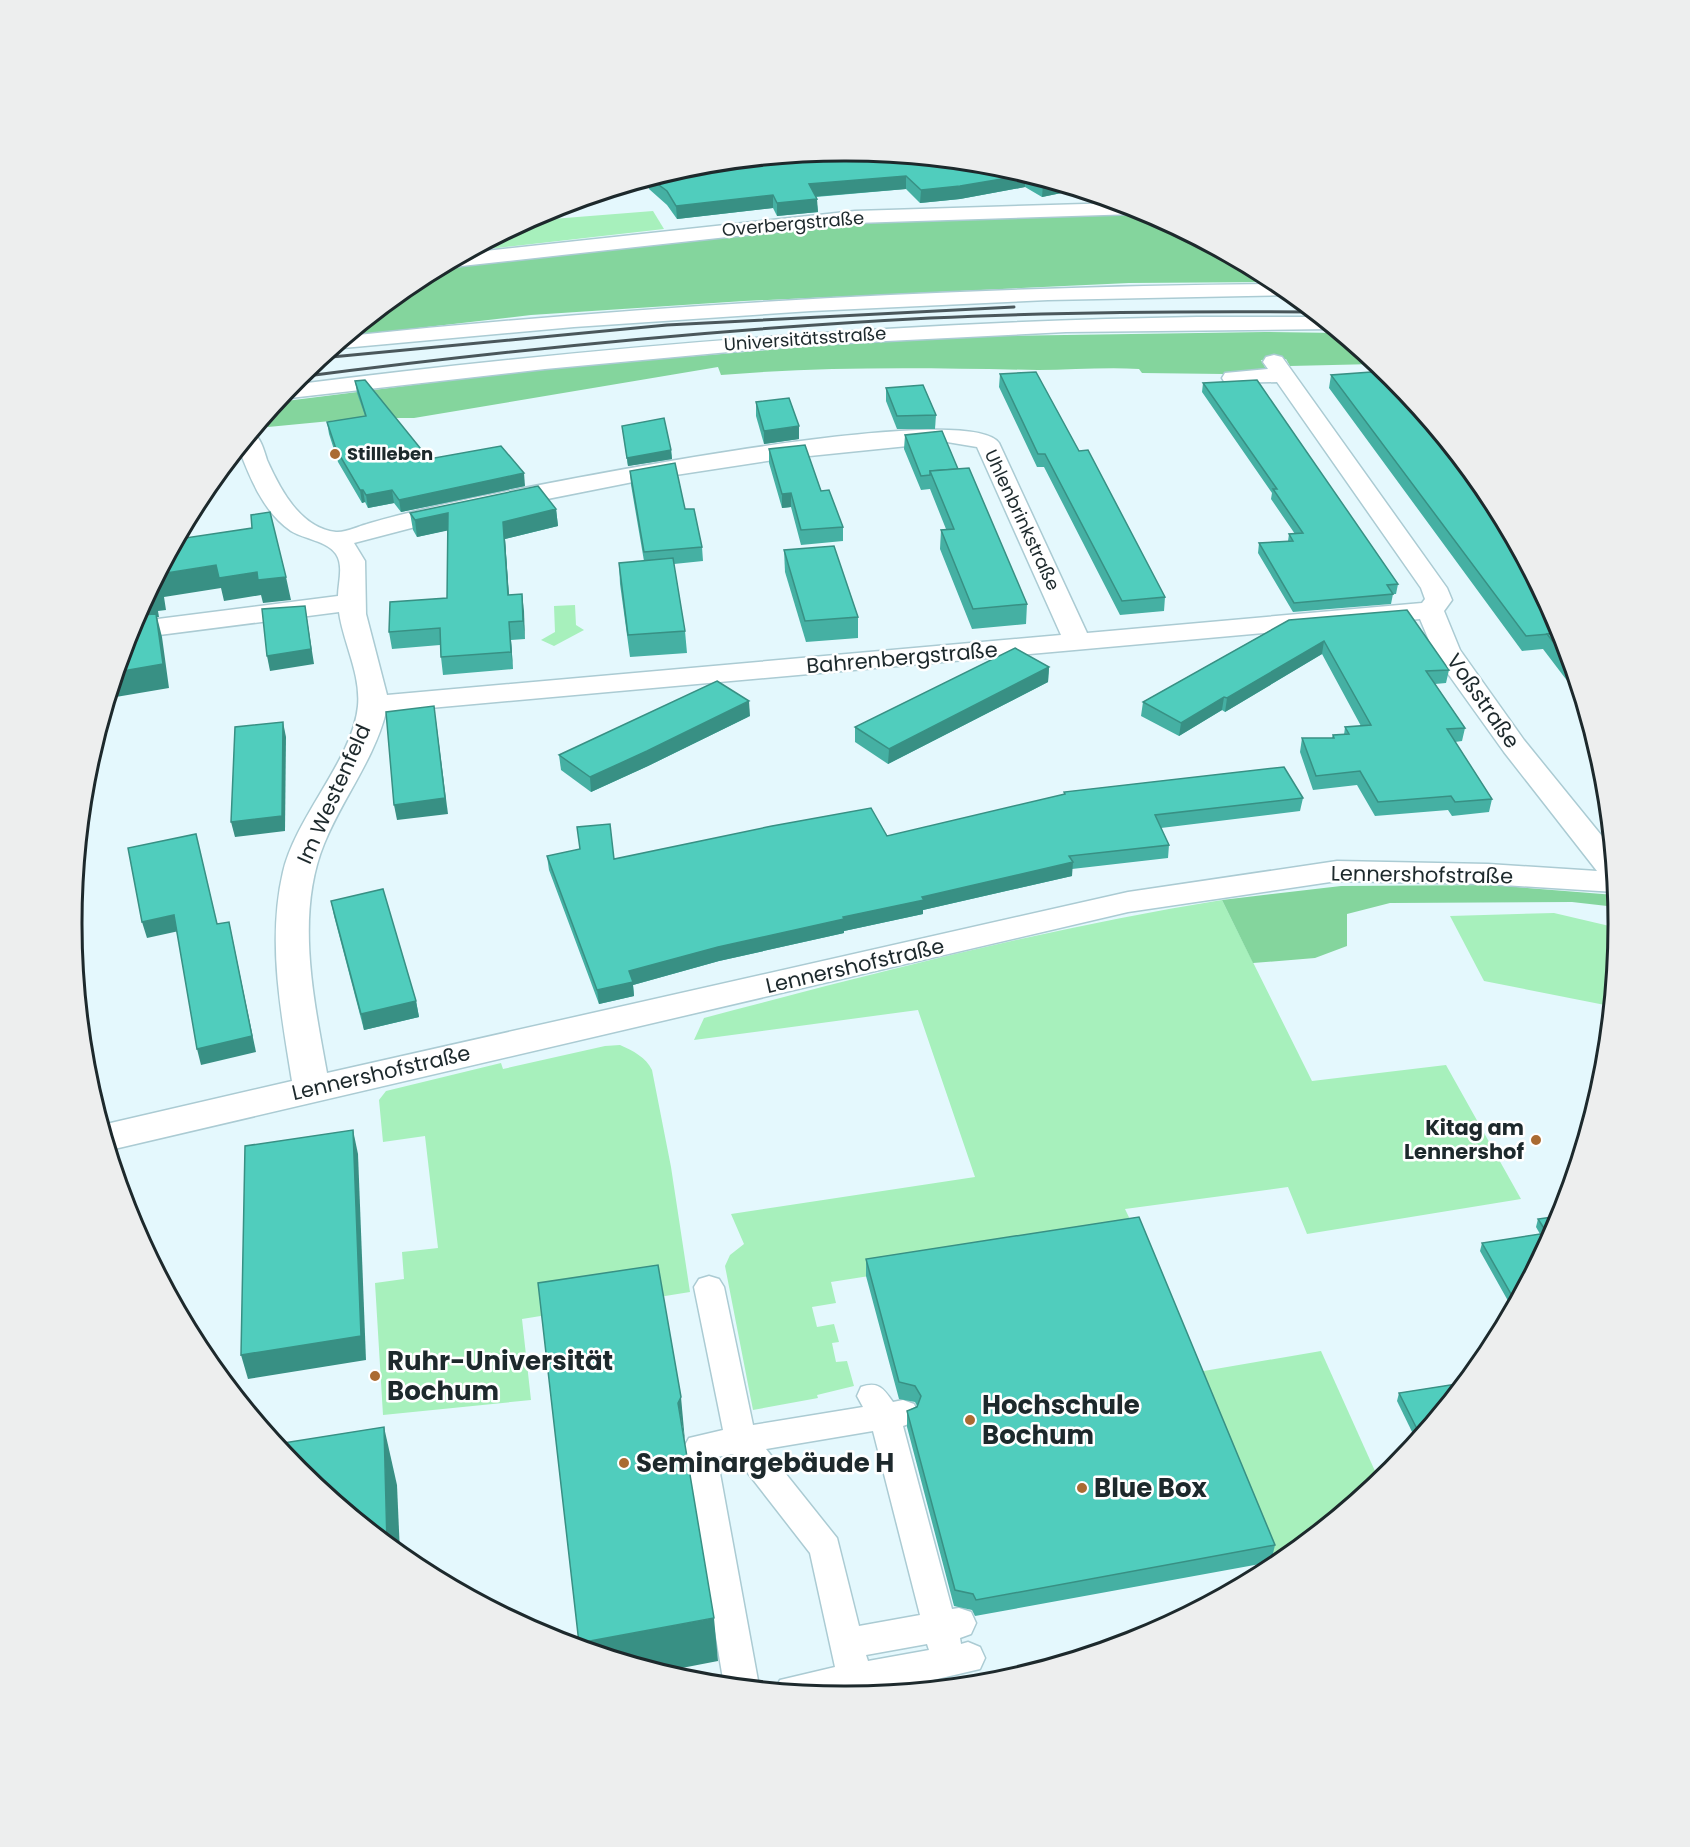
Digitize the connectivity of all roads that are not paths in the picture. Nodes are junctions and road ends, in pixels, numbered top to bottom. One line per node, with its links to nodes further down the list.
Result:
1 (1110, 209): 2 (main road, Overbergstraße)
2 (472, 259)
3 (1269, 290): 5 (main road, Universitätsstraße)
4 (1315, 324): 7 (main road, Universitätsstraße)
5 (351, 343)
6 (1233, 378): 11 (main road, Voßstraße)
7 (299, 391)
8 (250, 447): 9 (main road, Im Westenfeld)
9 (335, 541): 10 (main road, Im Westenfeld); 13 (main road, Uhlenbrinkstraße)
10 (351, 602): 12 (main road); 14 (main road, Im Westenfeld)
11 (1430, 610): 13 (main road, Bahrenbergstraße); 15 (main road, Voßstraße)
12 (142, 629)
13 (1078, 642): 14 (main road, Bahrenbergstraße)
14 (373, 705): 17 (main road, Im Westenfeld)
15 (1605, 859)
16 (1606, 882): 17 (main road, Lennershofstraße)
17 (312, 1090): 18 (main road, Lennershofstraße)
18 (113, 1136)
19 (709, 1287): 20 (street)
20 (741, 1441): 21 (street); 22 (street); 23 (street)
21 (950, 1626): 22 (street); 24 (street)
22 (848, 1643): 24 (street)
23 (735, 1678)
24 (856, 1685): 25 (street)
25 (846, 1686)

